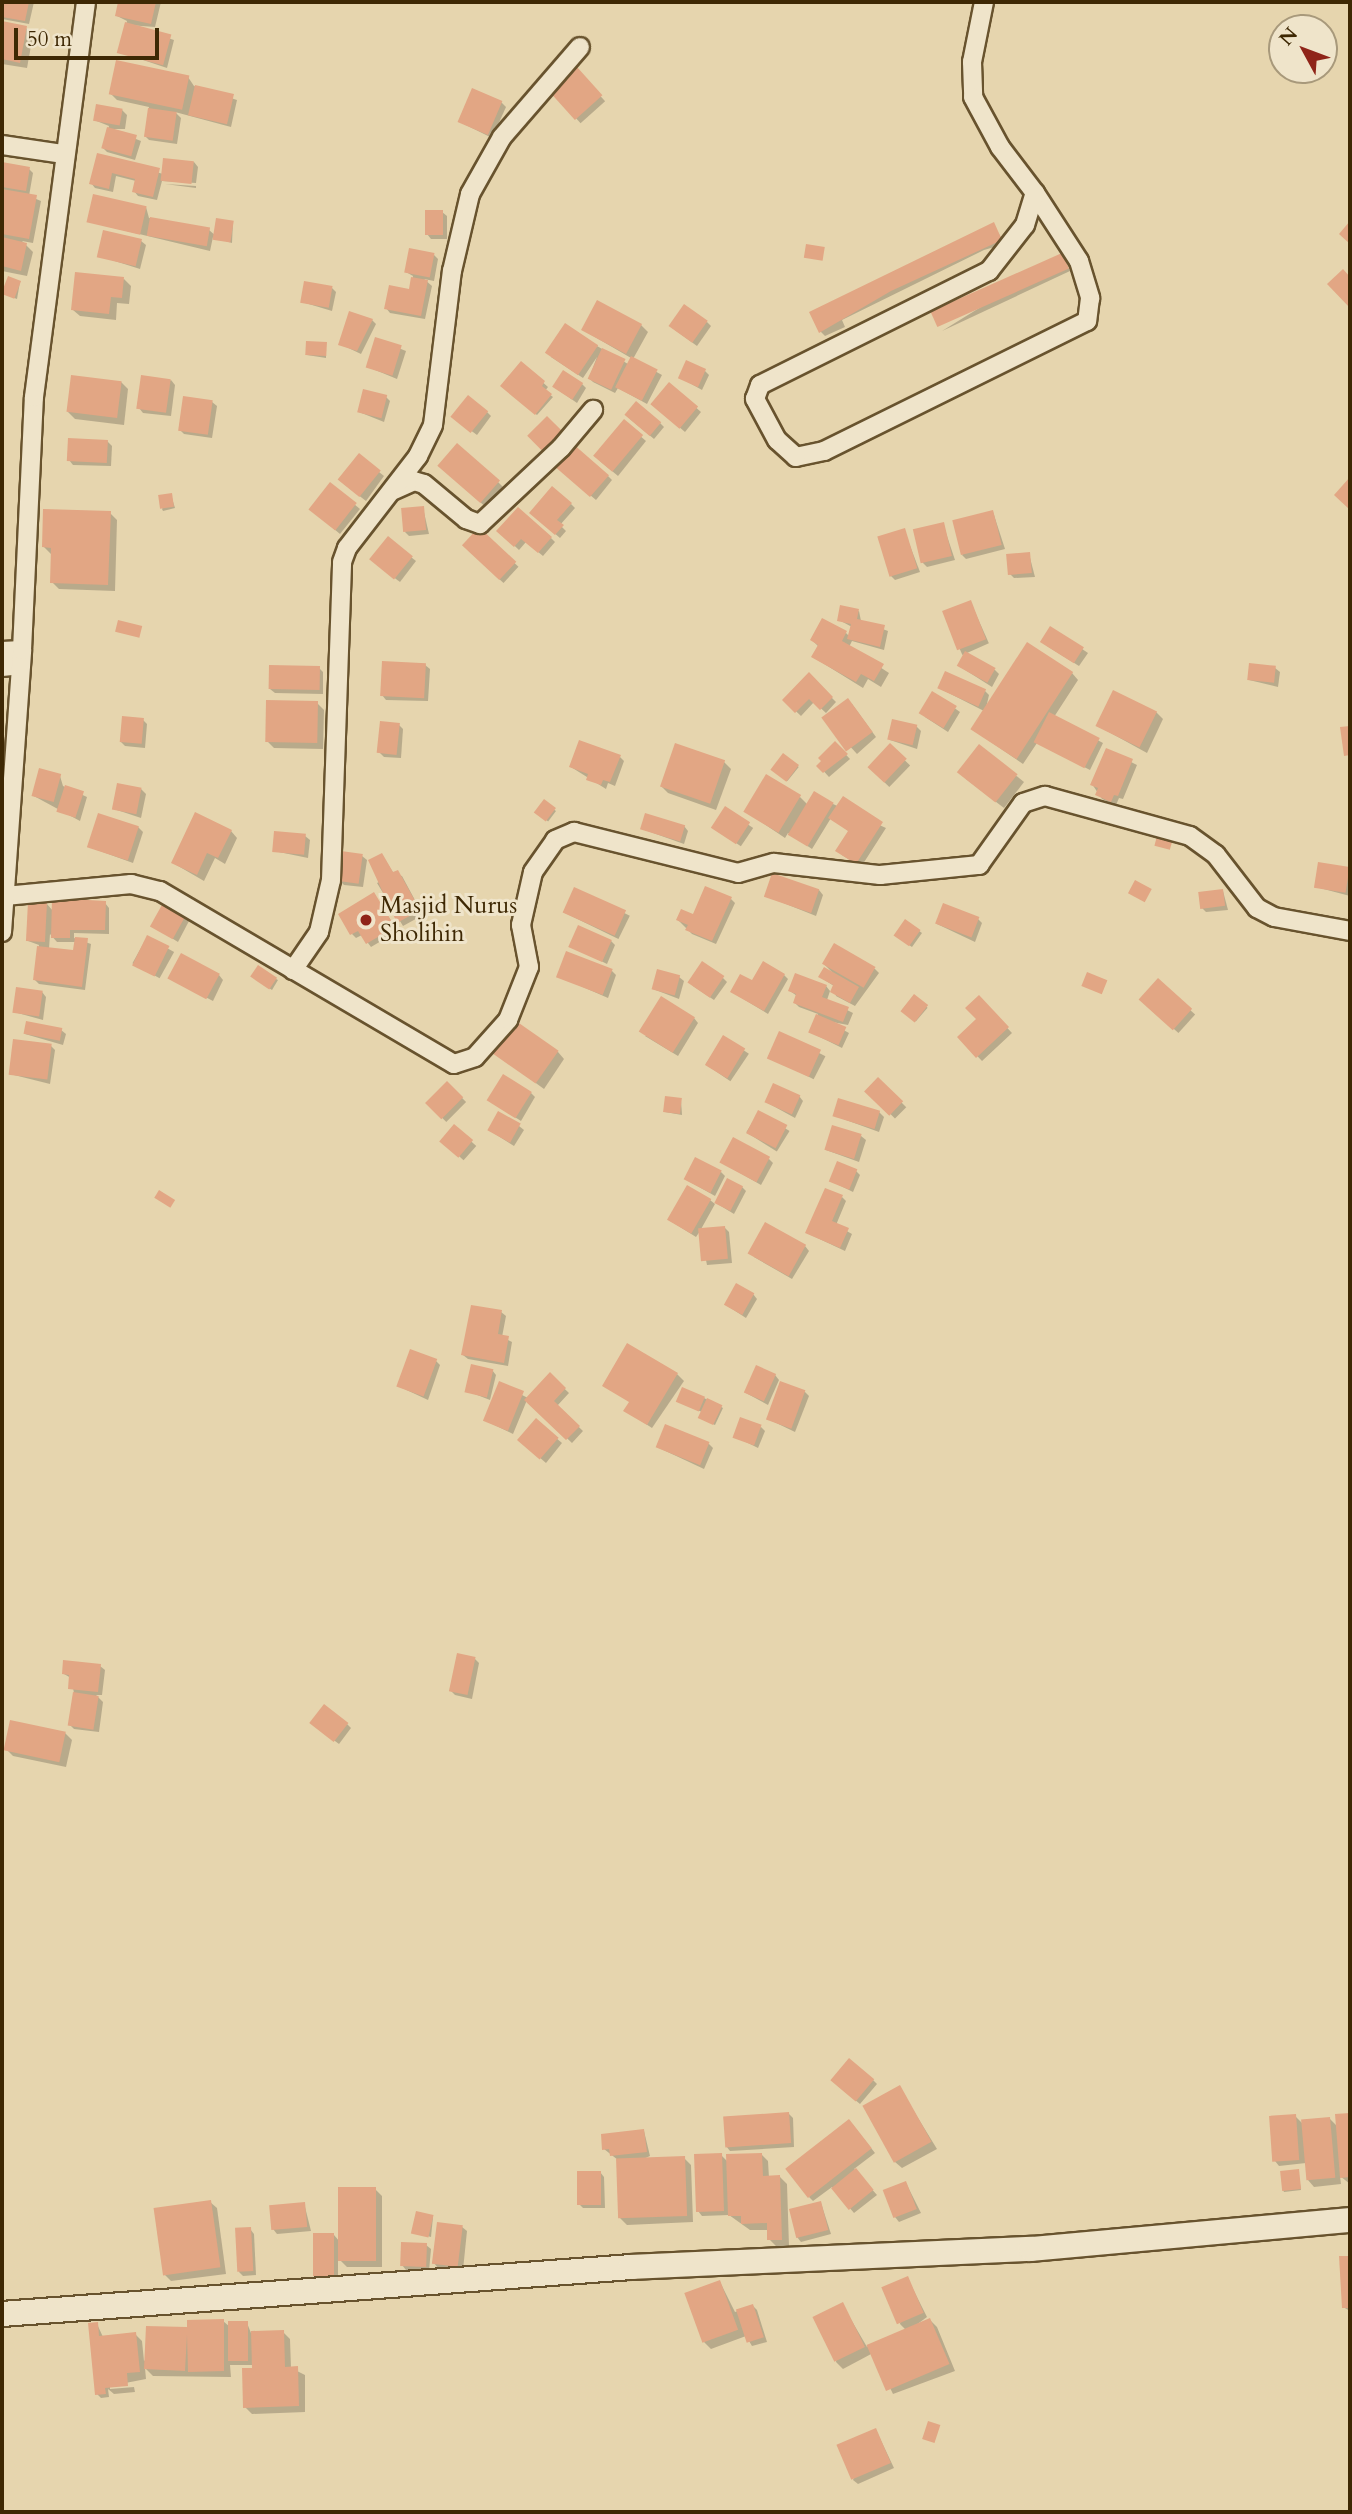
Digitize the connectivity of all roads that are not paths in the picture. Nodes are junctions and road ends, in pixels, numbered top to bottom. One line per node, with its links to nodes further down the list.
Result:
1 (86, 2): 5 (street)
2 (984, 2): 6 (street)
3 (580, 47): 8 (street)
4 (2, 145): 5 (street)
5 (63, 154): 10 (street)
6 (1035, 193): 6 (street)
7 (593, 410): 8 (street)
8 (390, 491): 15 (street)
9 (2, 651): 10 (street)
10 (22, 657): 11 (street); 12 (street)
11 (2, 667)
12 (5, 895): 14 (street); 15 (street)
13 (1350, 931): 15 (street)
14 (2, 932)
15 (293, 970)
16 (1350, 2220): 17 (street)
17 (2, 2314)

